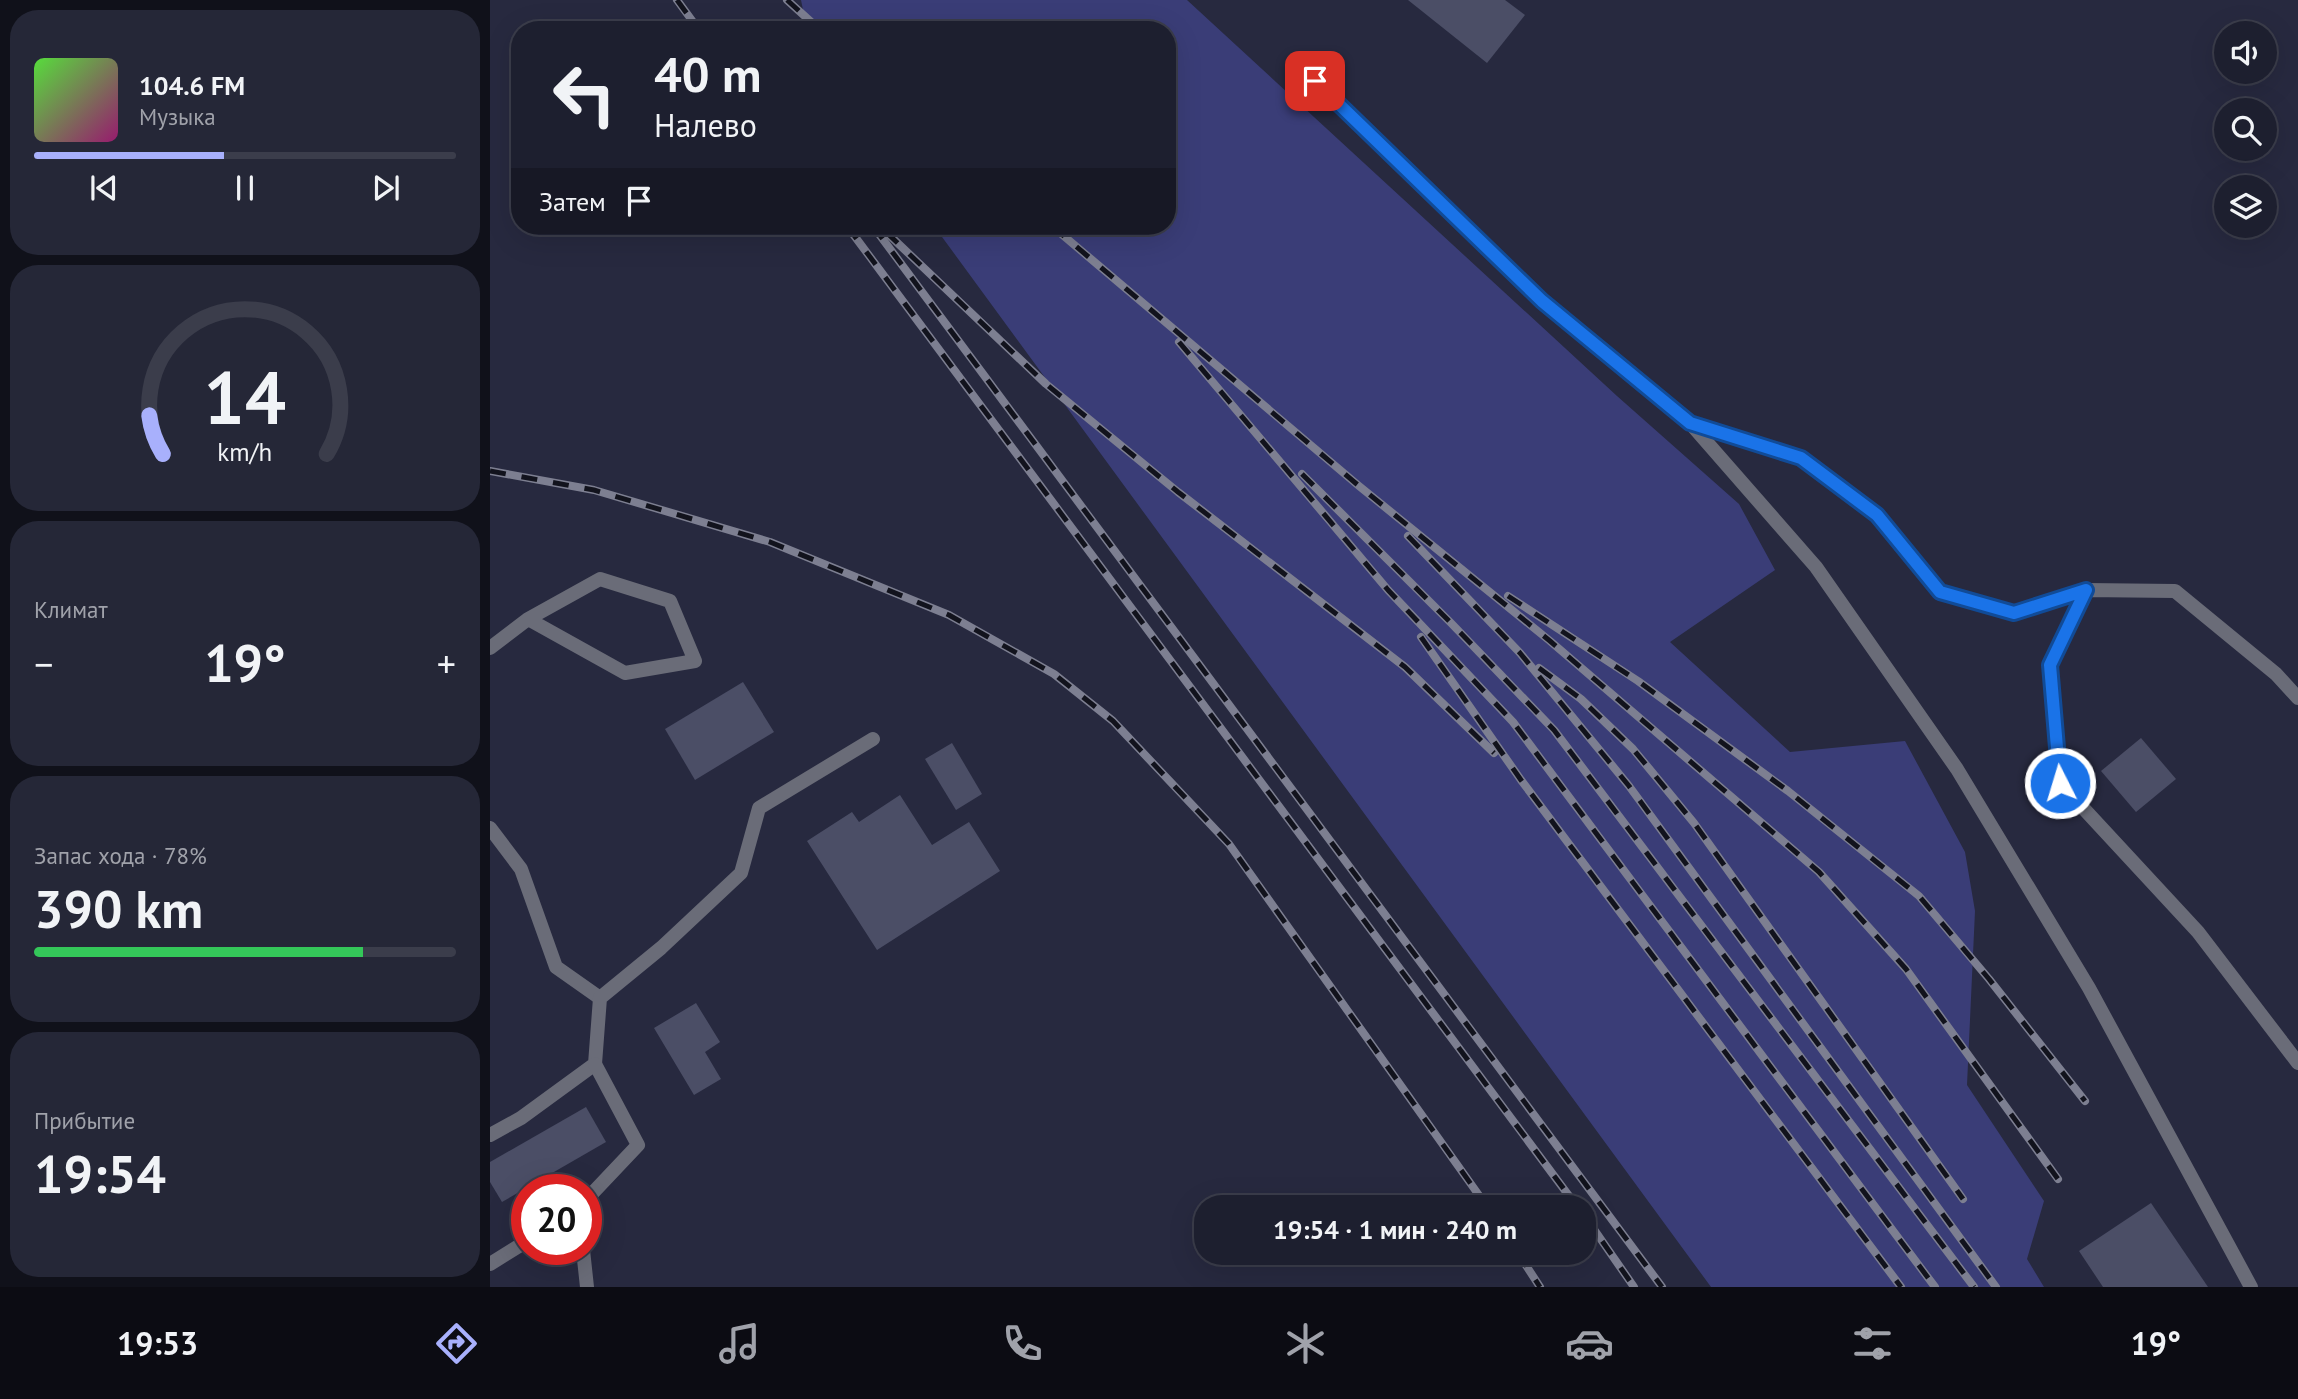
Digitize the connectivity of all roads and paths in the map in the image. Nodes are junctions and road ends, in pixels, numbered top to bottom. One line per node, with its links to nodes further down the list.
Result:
1 (1296, 62): 2 (lane)
2 (1690, 423): 3 (lane); 18 (lane)
3 (2086, 590): 6 (lane); 10 (lane)
4 (528, 619): 4 (lane); 5 (lane)
5 (490, 648)
6 (2298, 698)
7 (873, 739): 9 (lane)
8 (490, 828): 9 (lane)
9 (600, 998): 11 (lane)
10 (2298, 1063)
11 (595, 1064): 12 (lane); 13 (lane)
12 (490, 1135)
13 (602, 1183)
14 (511, 1251): 15 (lane)
15 (490, 1264)
16 (585, 1265): 17 (lane)
17 (587, 1287)
18 (2251, 1287)

